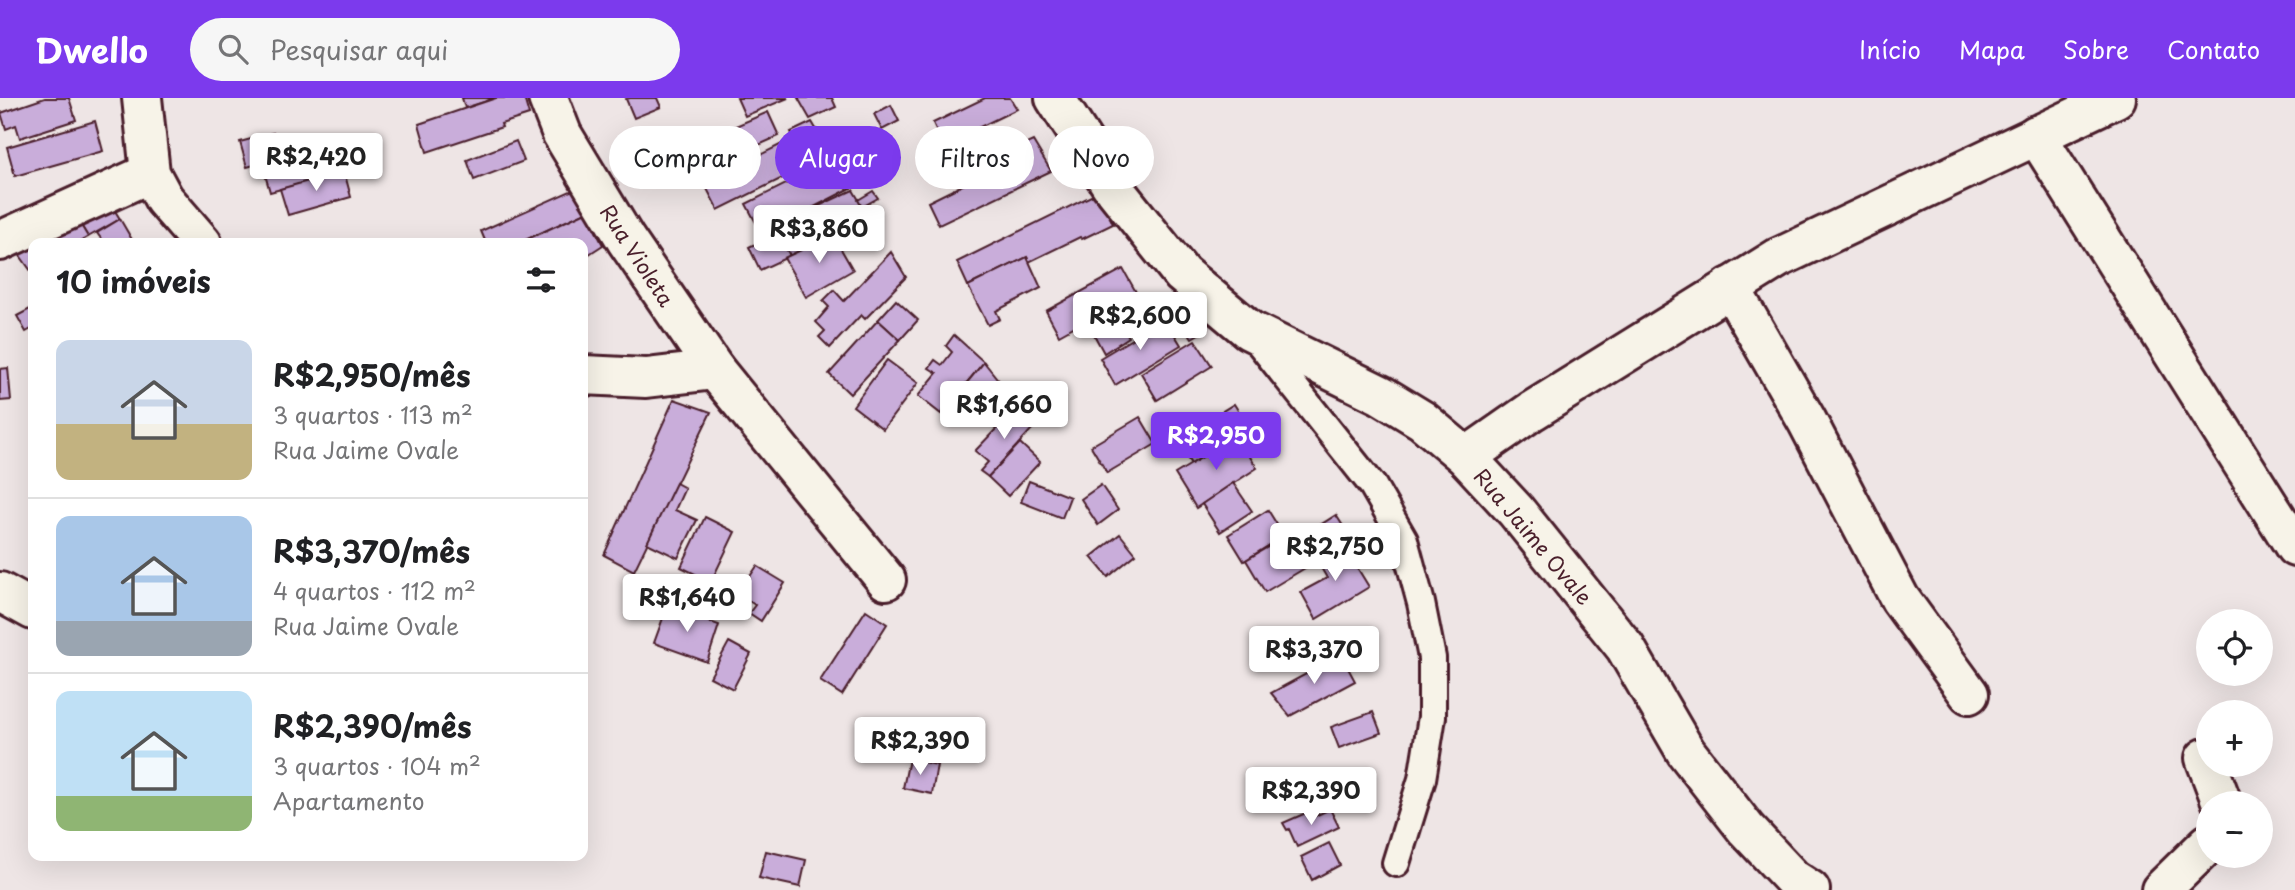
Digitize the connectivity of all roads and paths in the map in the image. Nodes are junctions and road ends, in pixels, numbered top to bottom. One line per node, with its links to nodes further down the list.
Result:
1 (142, 98): 6 (street)
2 (548, 98): 11 (street, Rua Violeta)
3 (1055, 98): 10 (street, Rua Jaime Ovale)
4 (2116, 98): 5 (street)
5 (2036, 135): 9 (street); 14 (street)
6 (150, 173): 7 (street); 8 (street)
7 (198, 238)
8 (0, 241)
9 (1730, 287): 13 (street); 18 (street)
10 (1249, 330): 13 (street, Rua Jaime Ovale); 20 (lane)
11 (715, 370): 12 (street); 15 (street, Rua Violeta)
12 (588, 375)
13 (1466, 457): 21 (street, Rua Jaime Ovale)
14 (2295, 547)
15 (886, 580)
16 (0, 592): 17 (street)
17 (28, 607)
18 (1969, 694)
19 (2196, 856): 22 (street)
20 (1396, 863)
21 (1810, 890)
22 (2161, 890)

